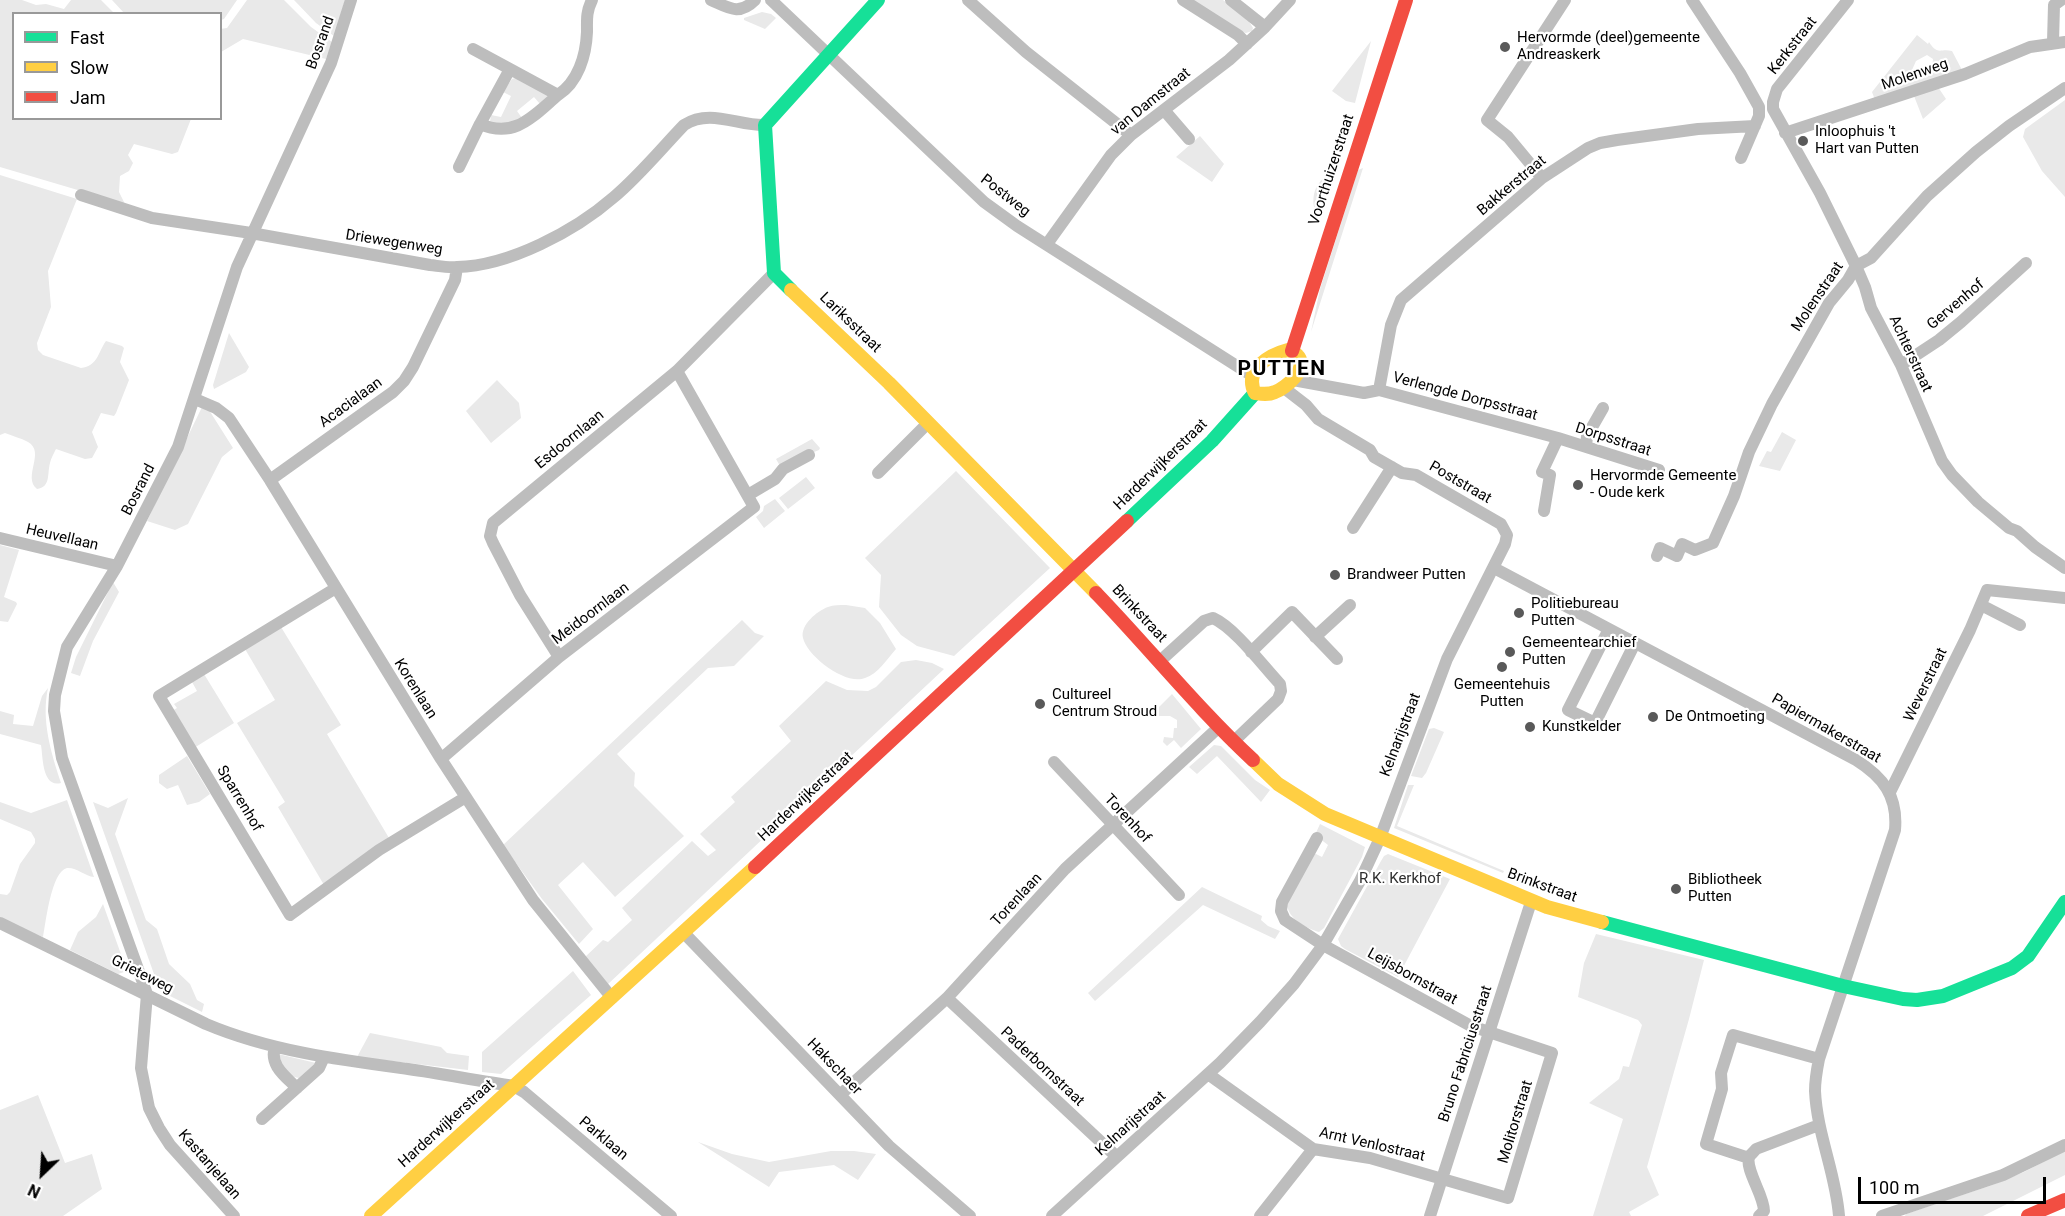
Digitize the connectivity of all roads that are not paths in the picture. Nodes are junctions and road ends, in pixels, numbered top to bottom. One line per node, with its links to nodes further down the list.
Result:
1 (351, 0): 36 (street, Bosrand)
2 (592, 0): 23 (street)
3 (711, 0): 4 (street)
4 (755, 0)
5 (771, 0): 20 (street, Postweg)
6 (879, 0): 20 (street)
7 (968, 0): 30 (street)
8 (1183, 0): 18 (street)
9 (1231, 0): 16 (street)
10 (1290, 0): 16 (street, van Damstraat)
11 (1406, 0): 42 (street, Voorthuizerstraat)
12 (1565, 0): 34 (street)
13 (1692, 0): 26 (street)
14 (1848, 0): 25 (street, Kerkstraat)
15 (2061, 0): 17 (street, Molenweg)
16 (1265, 27): 18 (street, van Damstraat)
17 (2059, 42): 29 (street, Molenweg)
18 (1247, 44): 24 (street, van Damstraat)
19 (473, 49): 21 (street)
20 (830, 55): 28 (street); 37 (street, Postweg)
21 (510, 69): 23 (street); 27 (street)
22 (2065, 88): 39 (street, Molenstraat)
23 (558, 95): 27 (street)
24 (1164, 110): 30 (street, van Damstraat); 31 (street)
25 (1775, 114): 29 (street, Achterstraat)
26 (1757, 121): 32 (street); 34 (street, Bakkerstraat)
27 (480, 124): 33 (street)
28 (765, 126): 40 (street, Driewegenweg); 41 (street)
29 (1785, 133): 39 (street, Achterstraat)
30 (1131, 135): 37 (street, van Damstraat)
31 (1190, 139)
32 (1741, 158)
33 (459, 167)
34 (1542, 178): 47 (street, Bakkerstraat)
35 (81, 195): 36 (street, Driewegenweg)
36 (251, 233): 40 (street, Driewegenweg); 49 (street, Bosrand)
37 (1047, 244): 45 (street, Postweg)
38 (2026, 263): 43 (street, Gervenhof)
39 (1856, 266): 43 (street, Achterstraat); 64 (street, Molenstraat)
40 (457, 267): 58 (street, Acacialaan)
41 (774, 273): 44 (street, Esdoornlaan); 51 (street, Lariksstraat)
42 (1292, 351): 45 (street); 46 (street)
43 (1901, 365): 67 (street, Achterstraat)
44 (677, 370): 59 (street); 78 (street, Esdoornlaan)
45 (1251, 375): 48 (street)
46 (1288, 384): 47 (street, Verlengde Dorpsstraat); 48 (street); 55 (street, Poststraat)
47 (1379, 390): 52 (street, Verlengde Dorpsstraat)
48 (1255, 393): 68 (street, Harderwijkerstraat)
49 (195, 399): 58 (street, Korenlaan); 65 (street, Bosrand)
50 (1603, 408): 53 (street)
51 (928, 423): 57 (street); 68 (street, Lariksstraat)
52 (1558, 438): 53 (street, Dorpsstraat); 60 (street)
53 (1586, 447): 56 (street, Dorpsstraat)
54 (809, 455): 59 (street)
55 (1392, 467): 61 (street); 62 (street, Poststraat)
56 (1659, 470)
57 (878, 473)
58 (270, 480): 69 (street, Korenlaan)
59 (748, 495): 78 (street, Meidoornlaan)
60 (1544, 511)
61 (1353, 528)
62 (1507, 535): 66 (street, Kelnarijstraat)
63 (0, 538): 65 (street, Heuvellaan)
64 (1657, 556)
65 (117, 566): 97 (street, Bosrand)
66 (1494, 568): 74 (street, Papiermakerstraat); 88 (street, Kelnarijstraat)
67 (2065, 568)
68 (1074, 570): 80 (street, Brinkstraat); 94 (street, Harderwijkerstraat)
69 (336, 588): 83 (street, Korenlaan); 86 (street, Sparrenhof)
70 (2065, 598): 72 (street, Weverstraat)
71 (1350, 605): 75 (street)
72 (1981, 605): 73 (street); 85 (street, Weverstraat)
73 (2020, 625)
74 (1609, 629): 76 (street, Papiermakerstraat); 76 (street)
75 (1315, 637): 77 (street); 79 (street)
76 (1635, 643): 85 (street, Papiermakerstraat)
77 (1251, 652): 80 (street); 82 (street)
78 (559, 657): 83 (street, Meidoornlaan)
79 (1337, 659)
80 (1160, 661): 81 (street, Brinkstraat)
81 (1218, 728): 82 (street, Brinkstraat); 87 (street, Torenlaan)
82 (1233, 742): 88 (street, Brinkstraat)
83 (441, 759): 86 (street, Korenlaan)
84 (1054, 762): 87 (street, Torenhof)
85 (1890, 792): 96 (street)
86 (466, 797): 98 (street, Korenlaan)
87 (1112, 825): 90 (street, Torenhof); 99 (street, Torenlaan)
88 (1380, 837): 91 (street, Brinkstraat); 95 (street, Kelnarijstraat)
89 (1317, 838): 95 (street)
90 (1179, 896)
91 (1531, 902): 96 (street, Brinkstraat); 100 (street, Bruno Fabriciusstraat)
92 (2065, 902): 96 (street, Brinkstraat)
93 (0, 923): 97 (street, Grieteweg)
94 (684, 933): 98 (street, Harderwijkerstraat); 107 (street, Hakschaer)
95 (1323, 945): 100 (street, Leijsbornstraat); 104 (street, Kelnarijstraat)
96 (1843, 986): 103 (street)
97 (147, 994): 101 (street, Grieteweg); 117 (street, Kastanjelaan)
98 (612, 998): 105 (street, Harderwijkerstraat)
99 (947, 998): 107 (street, Torenlaan); 112 (street, Paderbornstraat)
100 (1488, 1032): 114 (street, Bruno Fabriciusstraat); 114 (street, Molitorstraat)
101 (274, 1047): 102 (street, Grieteweg); 106 (street)
102 (324, 1057): 105 (street, Grieteweg); 106 (street)
103 (1819, 1059): 109 (street); 113 (street)
104 (1208, 1074): 111 (street, Arnt Venlostraat); 112 (street, Kelnarijstraat)
105 (513, 1086): 118 (street, Harderwijkerstraat); 119 (street, Parklaan)
106 (297, 1088): 108 (street)
107 (840, 1095): 120 (street, Hakschaer)
108 (262, 1119)
109 (1819, 1125): 113 (street); 115 (street)
110 (2065, 1145): 127 (street)
111 (1313, 1149): 114 (street, Arnt Venlostraat); 122 (street)
112 (1117, 1157): 121 (street, Kelnarijstraat)
113 (1749, 1158): 124 (street)
114 (1443, 1178): 123 (street, Bruno Fabriciusstraat)
115 (1838, 1198): 125 (street); 126 (street)
116 (2065, 1200): 128 (street)
117 (234, 1216)
118 (371, 1216)
119 (671, 1216)
120 (970, 1216)
121 (1052, 1216)
122 (1260, 1216)
123 (1431, 1216)
124 (1759, 1216)
125 (1839, 1216)
126 (1848, 1216)
127 (1882, 1216)
128 (2028, 1216)

